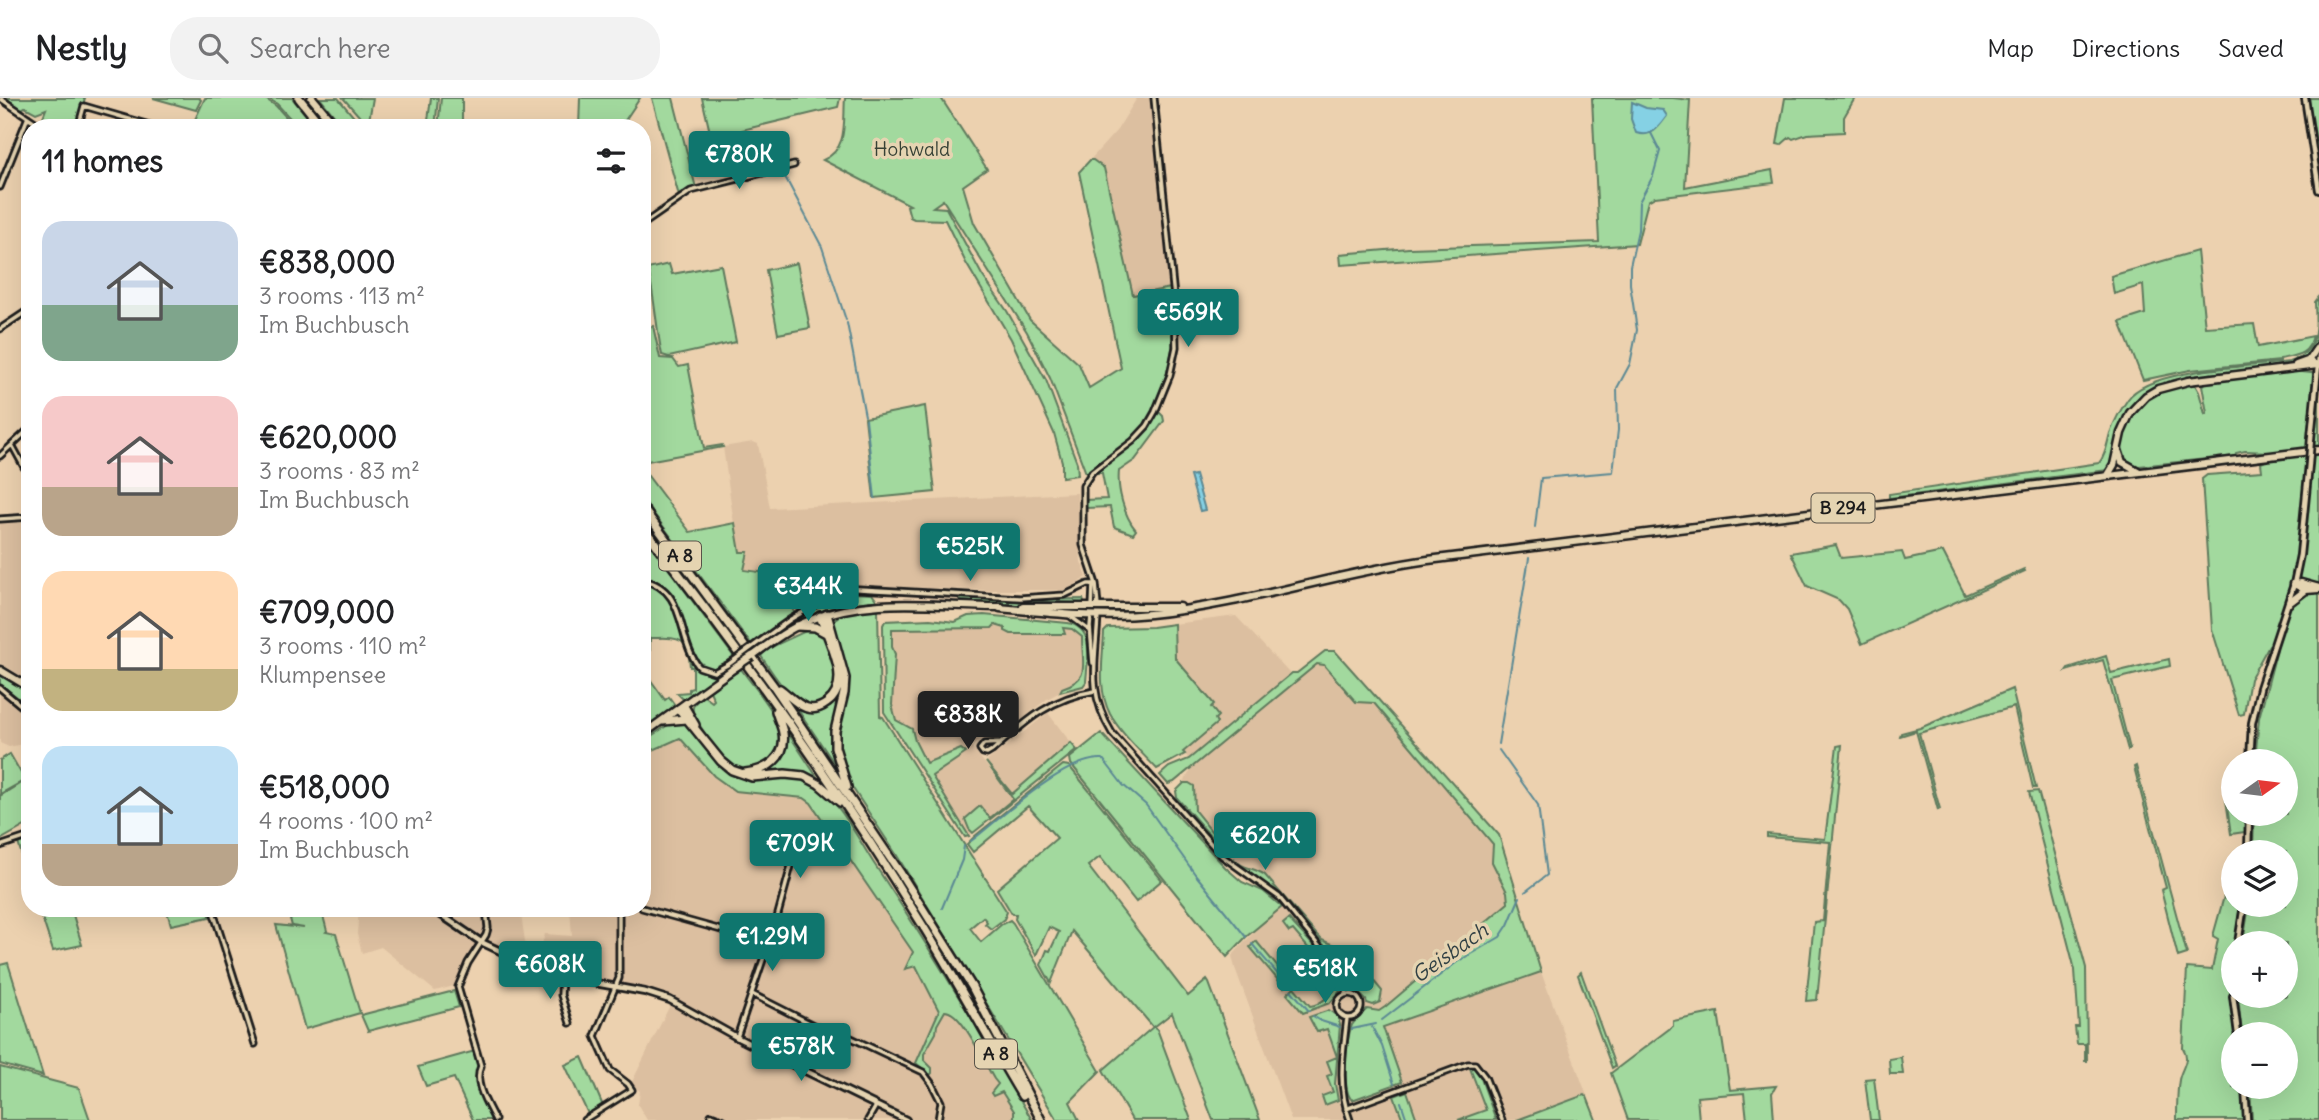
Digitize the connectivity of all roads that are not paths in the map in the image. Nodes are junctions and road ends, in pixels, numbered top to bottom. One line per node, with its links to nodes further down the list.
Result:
1 (299, 98): 10 (highway)
2 (312, 98): 11 (highway)
3 (1154, 98): 37 (street)
4 (2305, 98): 15 (street)
5 (1, 99): 6 (street)
6 (28, 117): 7 (street)
7 (31, 119)
8 (80, 119): 9 (street)
9 (129, 119)
10 (316, 119)
11 (330, 119)
12 (21, 134): 14 (street)
13 (793, 164): 16 (street)
14 (0, 187)
15 (2319, 190)
16 (651, 219)
17 (21, 315): 18 (street)
18 (0, 329)
19 (2319, 345): 21 (main road)
20 (2319, 356): 22 (street)
21 (2307, 361): 22 (main road); 23 (main road)
22 (2318, 365): 23 (main road); 38 (street, bridge)
23 (2291, 367): 26 (main road)
24 (21, 436): 25 (street)
25 (12, 445): 28 (street); 29 (street)
26 (2118, 448): 30 (main road); 31 (main road)
27 (2319, 450): 30 (main road, B 294)
28 (0, 456)
29 (21, 462)
30 (2140, 472): 31 (main road, B 294)
31 (2108, 475): 45 (main road, B 294)
32 (21, 518): 33 (street)
33 (0, 519)
34 (651, 519): 55 (highway, A 8)
35 (651, 538): 60 (highway, A 8)
36 (651, 583): 51 (street)
37 (1094, 584): 40 (street); 45 (street)
38 (2294, 584): 41 (main road); 42 (main road); 43 (street)
39 (787, 585): 40 (street)
40 (843, 589): 51 (street, bridge)
41 (2319, 589): 42 (main road)
42 (2306, 590): 43 (main road)
43 (2289, 603): 66 (street)
44 (1000, 608): 45 (main road, B 294); 46 (main road, B 294); 47 (main road, B 294)
45 (1095, 611): 46 (main road, B 294); 49 (street); 52 (street)
46 (1066, 614): 49 (street)
47 (824, 615): 48 (main road, B 294); 50 (highway); 68 (highway)
48 (797, 626): 50 (highway); 51 (main road, B 294, bridge)
49 (1090, 632): 52 (street)
50 (826, 634): 55 (highway)
51 (731, 666): 59 (main road, B 294)
52 (1094, 667): 57 (street)
53 (0, 670): 54 (main road)
54 (21, 683)
55 (773, 685): 68 (highway, A 8)
56 (0, 688): 58 (street)
57 (1095, 691): 65 (street); 83 (street)
58 (21, 706)
59 (681, 707): 61 (highway); 62 (main road, B 294); 64 (highway)
60 (775, 707): 67 (highway); 69 (highway, A 8)
61 (686, 719): 62 (highway); 64 (highway)
62 (663, 721): 63 (main road, B 294)
63 (651, 729)
64 (697, 729): 67 (highway)
65 (1001, 743): 65 (street)
66 (2251, 749)
67 (741, 774): 69 (highway)
68 (849, 795): 98 (highway, A 8)
69 (847, 808): 98 (highway, A 8)
70 (21, 839): 72 (street)
71 (768, 843): 79 (street)
72 (0, 846)
73 (651, 910): 79 (street)
74 (215, 917): 87 (street)
75 (444, 917): 78 (street)
76 (487, 917): 78 (street)
77 (620, 917): 81 (street)
78 (481, 942): 80 (street); 92 (street)
79 (768, 943): 82 (street)
80 (562, 976): 81 (street); 85 (street)
81 (615, 987): 86 (street); 93 (street)
82 (752, 994): 86 (street); 97 (street)
83 (1347, 994): 84 (street); 84 (street)
84 (1347, 1018): 90 (street)
85 (570, 1023)
86 (737, 1037): 89 (street)
87 (255, 1044)
88 (2246, 1099): 101 (street)
89 (876, 1106): 95 (street); 96 (street)
90 (1346, 1109): 99 (street); 100 (street)
91 (712, 1115): 94 (street)
92 (495, 1120)
93 (584, 1120)
94 (724, 1120)
95 (868, 1120)
96 (906, 1120)
97 (938, 1120)
98 (1038, 1120)
99 (1350, 1120)
100 (1502, 1120)
101 (2247, 1120)

